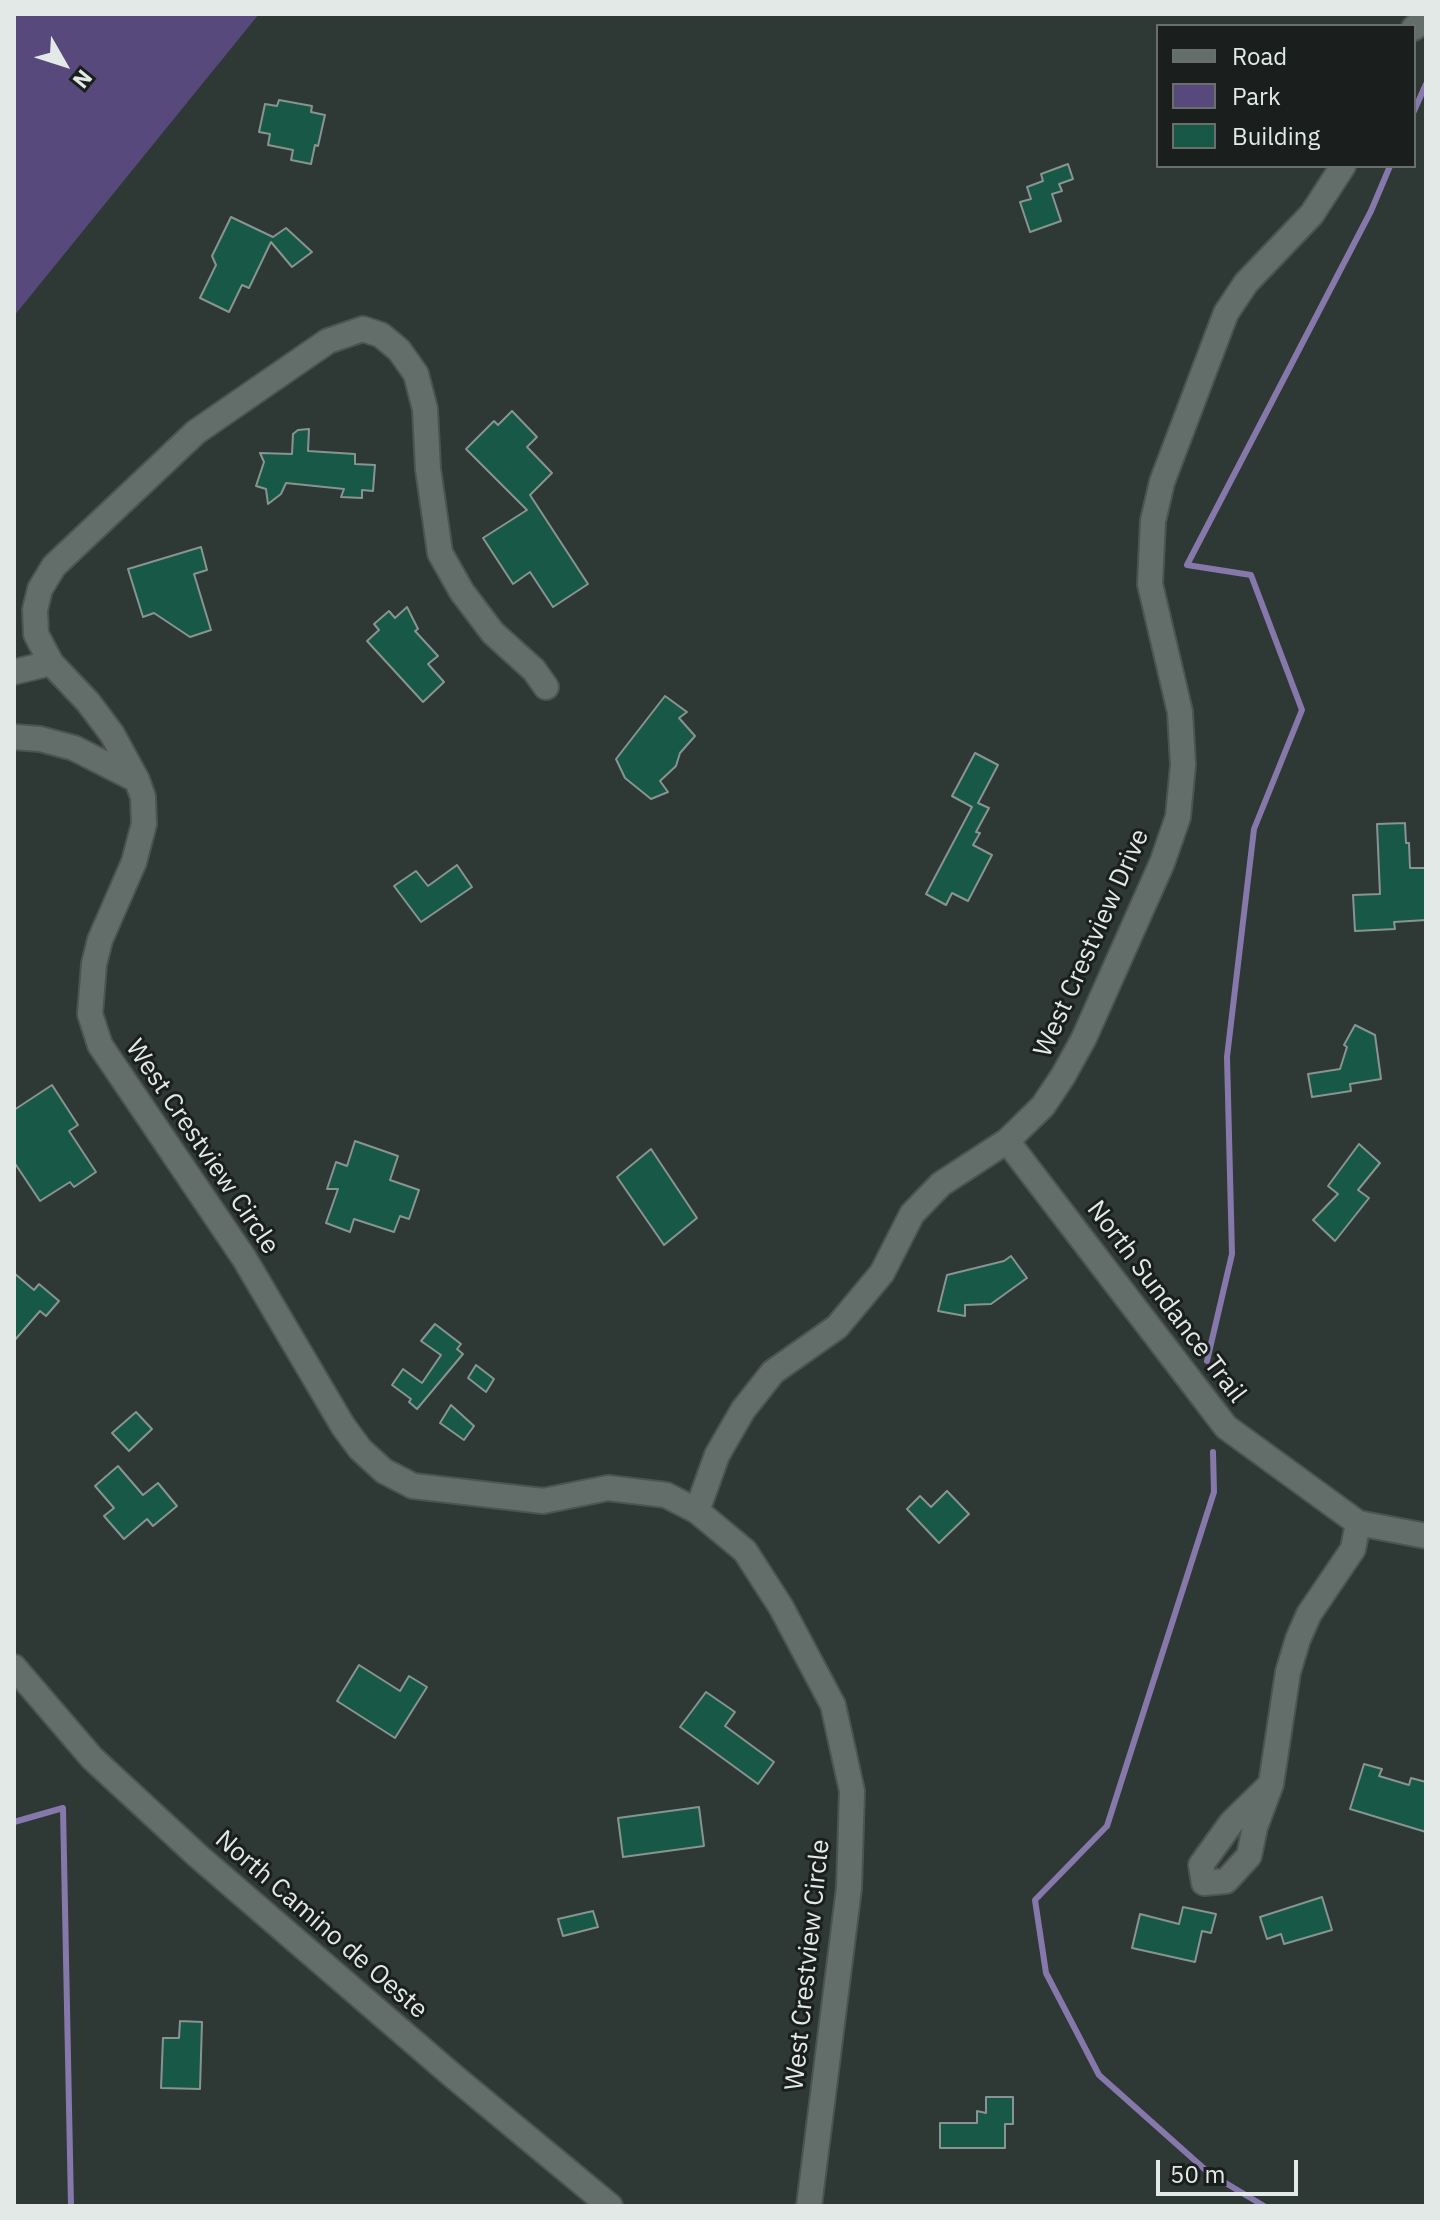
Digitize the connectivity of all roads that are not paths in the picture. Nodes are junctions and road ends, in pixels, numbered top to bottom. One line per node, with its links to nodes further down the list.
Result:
1 (1342, 168): 7 (street, West Crestview Drive)
2 (51, 663): 3 (street); 4 (street, West Crestview Circle); 6 (street, West Crestview Circle)
3 (14, 672)
4 (546, 687)
5 (14, 737): 6 (street)
6 (137, 780): 8 (street, West Crestview Circle)
7 (1007, 1141): 8 (street, West Crestview Drive); 9 (street, North Sundance Trail)
8 (697, 1511): 14 (street, West Crestview Circle)
9 (1358, 1523): 10 (street, North Sundance Trail); 12 (street)
10 (1426, 1536)
11 (14, 1667): 13 (street, North Camino de Oeste)
12 (1271, 1784)
13 (610, 2206)
14 (809, 2206)

